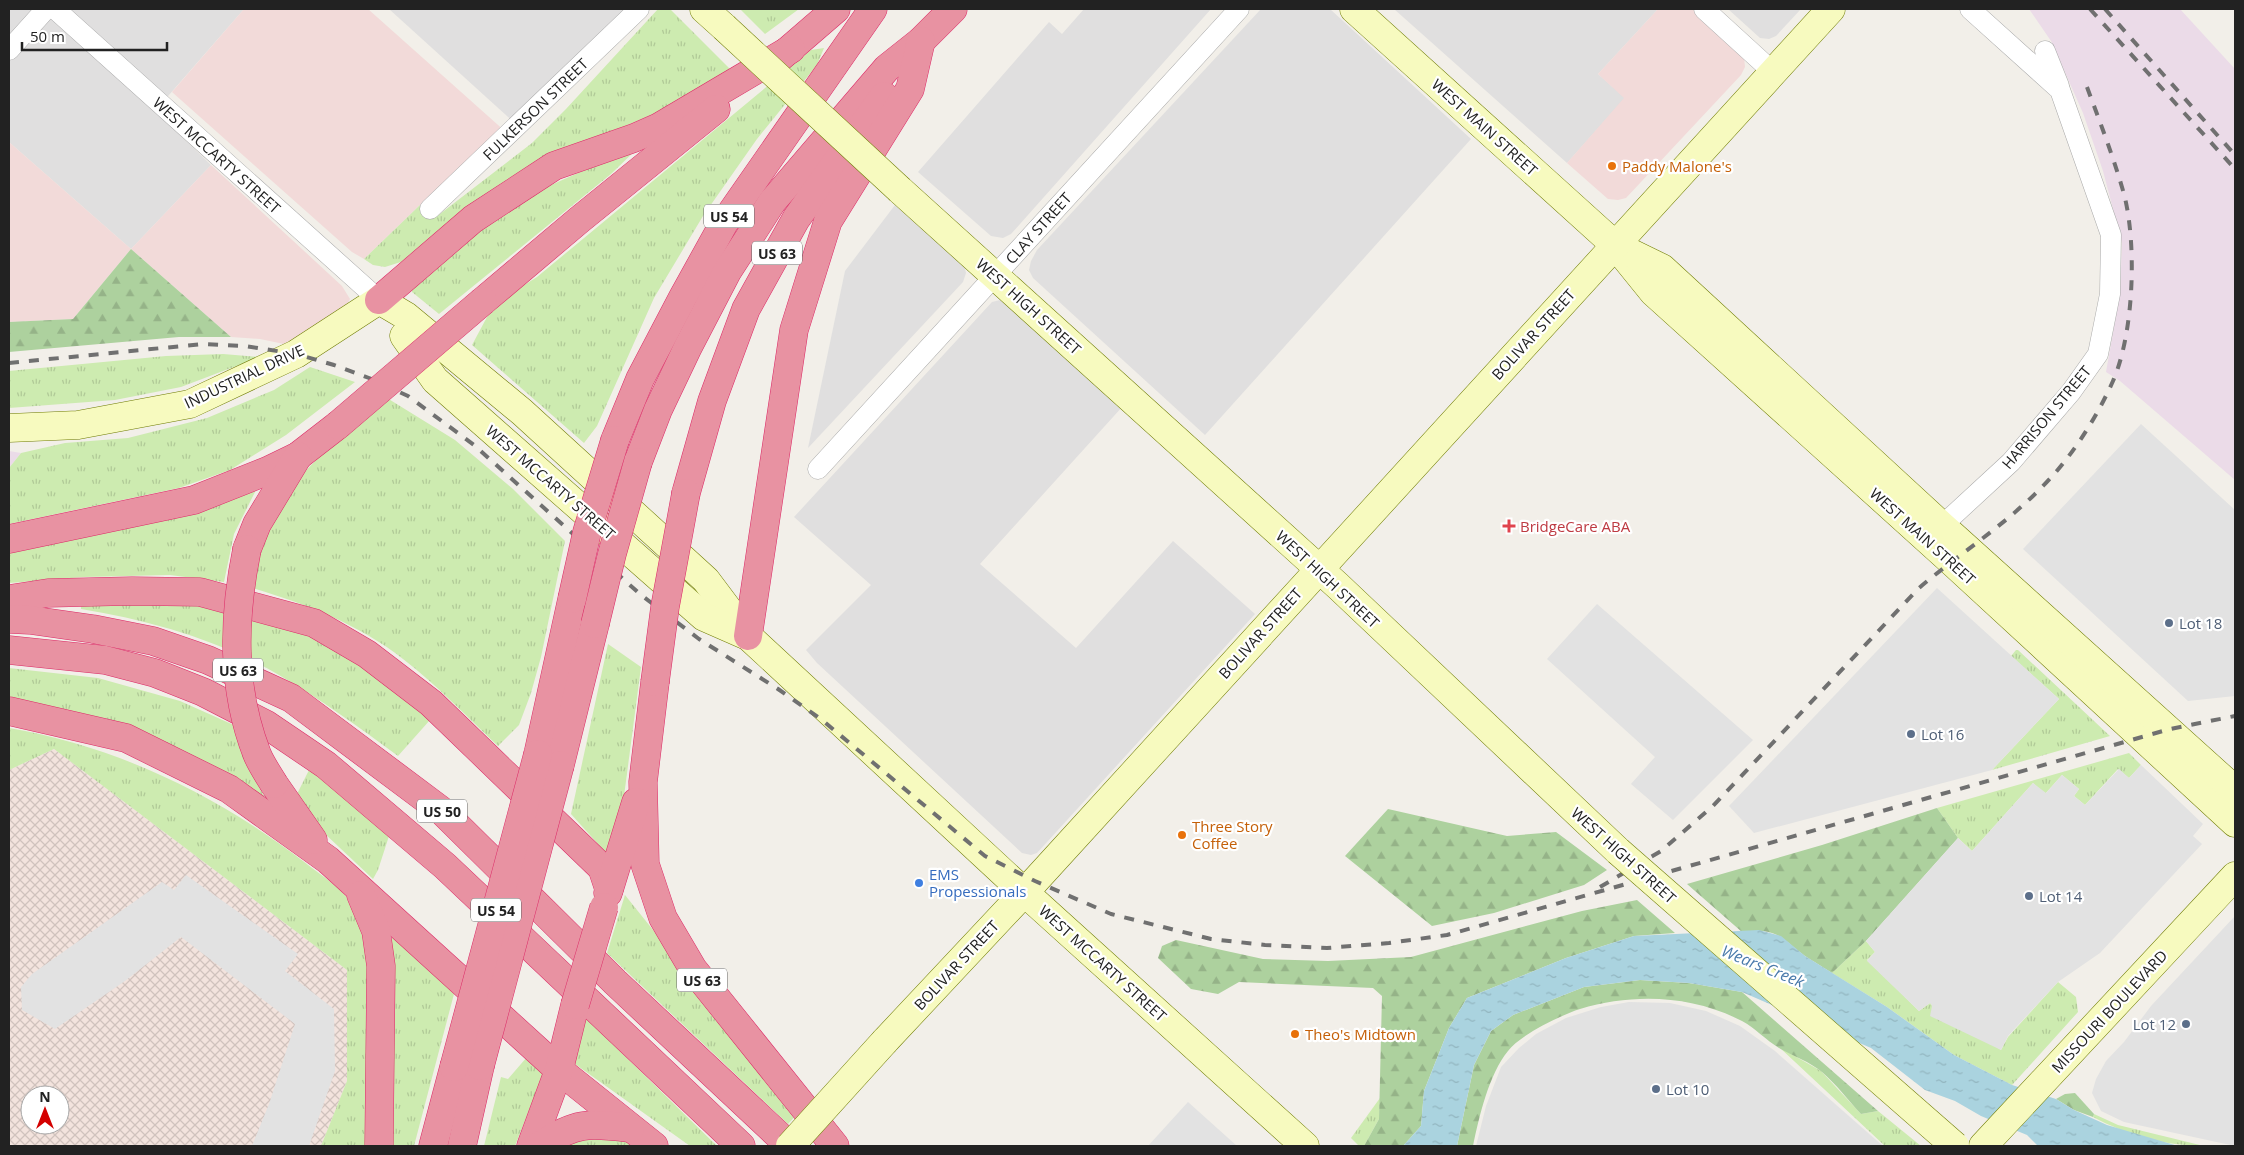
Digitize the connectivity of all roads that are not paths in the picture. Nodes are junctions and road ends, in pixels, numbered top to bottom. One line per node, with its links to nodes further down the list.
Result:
1 (46, 9): 15 (street)
2 (55, 9): 22 (street, WEST MCCARTY STREET)
3 (639, 9): 19 (street, FULKERSON STREET)
4 (704, 9): 21 (main road, WEST HIGH STREET, bridge)
5 (836, 9): 14 (highway, US 63)
6 (874, 9): 34 (highway, US 54, bridge)
7 (953, 9): 13 (highway, US 54)
8 (1239, 9): 21 (street, CLAY STREET)
9 (1354, 9): 20 (main road, WEST MAIN STREET)
10 (1704, 9): 17 (street)
11 (1831, 9): 17 (main road, BOLIVAR STREET)
12 (1970, 9): 18 (street)
13 (921, 41): 31 (highway); 34 (highway, US 54, bridge); 35 (highway, US 63, bridge)
14 (791, 49): 22 (highway); 24 (highway, US 63, bridge)
15 (9, 50)
16 (2046, 51): 18 (street)
17 (1773, 72): 20 (main road, BOLIVAR STREET)
18 (2060, 90): 26 (street, HARRISON STREET)
19 (430, 210)
20 (1615, 245): 26 (main road, WEST MAIN STREET); 28 (main road, BOLIVAR STREET)
21 (995, 275): 25 (street, CLAY STREET); 28 (main road, WEST HIGH STREET)
22 (379, 300): 23 (main road, INDUSTRIAL DRIVE); 31 (main road, WEST MCCARTY STREET)
23 (9, 428)
24 (298, 456): 27 (highway); 38 (highway, US 63, bridge)
25 (818, 469)
26 (1934, 533): 36 (main road, WEST MAIN STREET); 37 (main road, WEST MAIN STREET)
27 (9, 539)
28 (1319, 569): 41 (main road, BOLIVAR STREET); 57 (main road, WEST HIGH STREET, bridge)
29 (9, 599): 42 (highway)
30 (9, 619): 54 (highway, US 50)
31 (748, 636): 41 (main road, WEST MCCARTY STREET)
32 (9, 650): 53 (highway, US 50)
33 (9, 711): 38 (highway)
34 (549, 760): 43 (highway, US 54, bridge)
35 (643, 782): 42 (highway); 55 (highway, US 63)
36 (2235, 790)
37 (2235, 823)
38 (328, 860): 40 (highway, US 63)
39 (2235, 876): 46 (main road, MISSOURI BOULEVARD)
40 (357, 887): 44 (highway, US 63); 47 (highway)
41 (1024, 892): 54 (main road, BOLIVAR STREET, bridge); 56 (main road, WEST MCCARTY STREET)
42 (607, 898): 44 (highway, bridge)
43 (467, 1067): 48 (highway, US 54); 49 (highway, US 54)
44 (559, 1070): 45 (highway, US 63); 50 (highway)
45 (630, 1128): 51 (highway); 52 (highway, US 63)
46 (1989, 1144)
47 (379, 1146)
48 (433, 1146)
49 (462, 1146)
50 (531, 1146)
51 (540, 1146)
52 (654, 1146)
53 (741, 1146)
54 (790, 1146)
55 (835, 1146)
56 (1305, 1146)
57 (1955, 1146)

